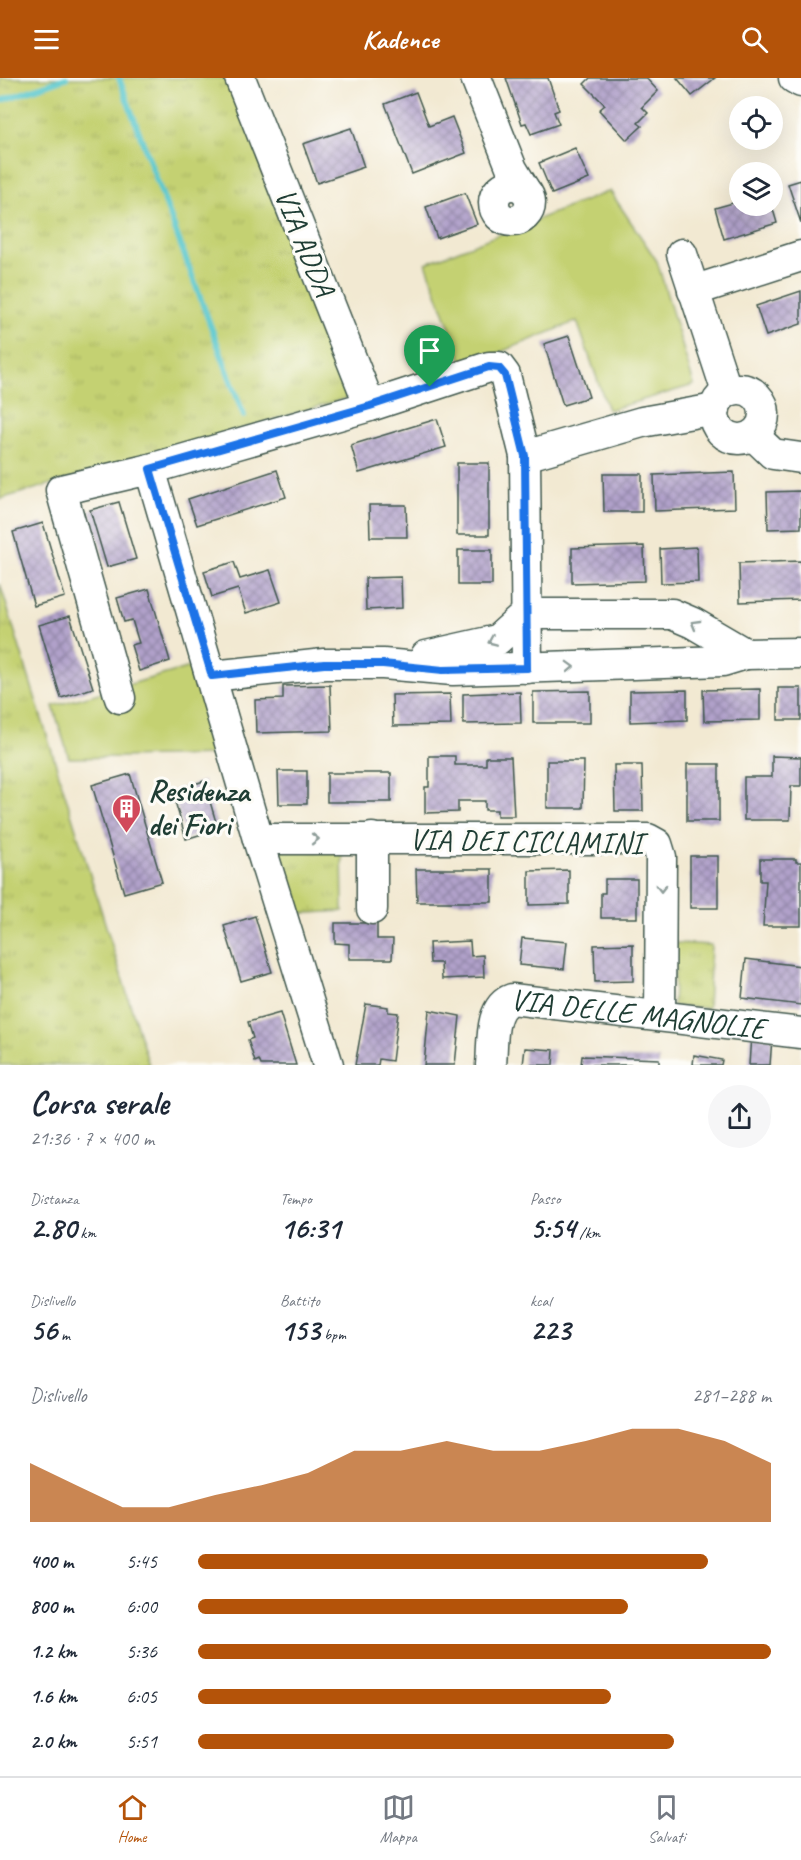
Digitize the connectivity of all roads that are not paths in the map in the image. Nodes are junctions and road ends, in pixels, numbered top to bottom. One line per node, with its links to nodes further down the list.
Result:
1 (240, 78): 10 (street, VIA ADDA)
2 (476, 78): 5 (street)
3 (794, 78): 4 (street)
4 (801, 82)
5 (524, 189)
6 (682, 254): 8 (street)
7 (801, 256): 8 (street)
8 (693, 291): 9 (street)
9 (721, 401): 11 (street); 11 (street); 12 (street)
10 (370, 406): 12 (street); 14 (street)
11 (753, 435): 13 (street)
12 (525, 456): 15 (street)
13 (801, 458)
14 (150, 469): 20 (street); 21 (street)
15 (526, 614): 17 (street, one-way to 15); 18 (street, one-way to 18); 19 (street)
16 (801, 653): 17 (street)
17 (746, 654): 19 (street, one-way to 17)
18 (383, 664): 19 (street); 20 (street)
19 (527, 668)
20 (212, 676): 23 (street)
21 (120, 698)
22 (372, 838): 23 (street, VIA DEI CICLAMINI, one-way to 22); 24 (street); 25 (street, VIA DEI CICLAMINI, one-way to 25)
23 (258, 839): 27 (street)
24 (372, 909)
25 (660, 1016): 26 (street, VIA DELLE MAGNOLIE); 28 (street, VIA DELLE MAGNOLIE)
26 (801, 1033)
27 (328, 1065)
28 (491, 1065)

